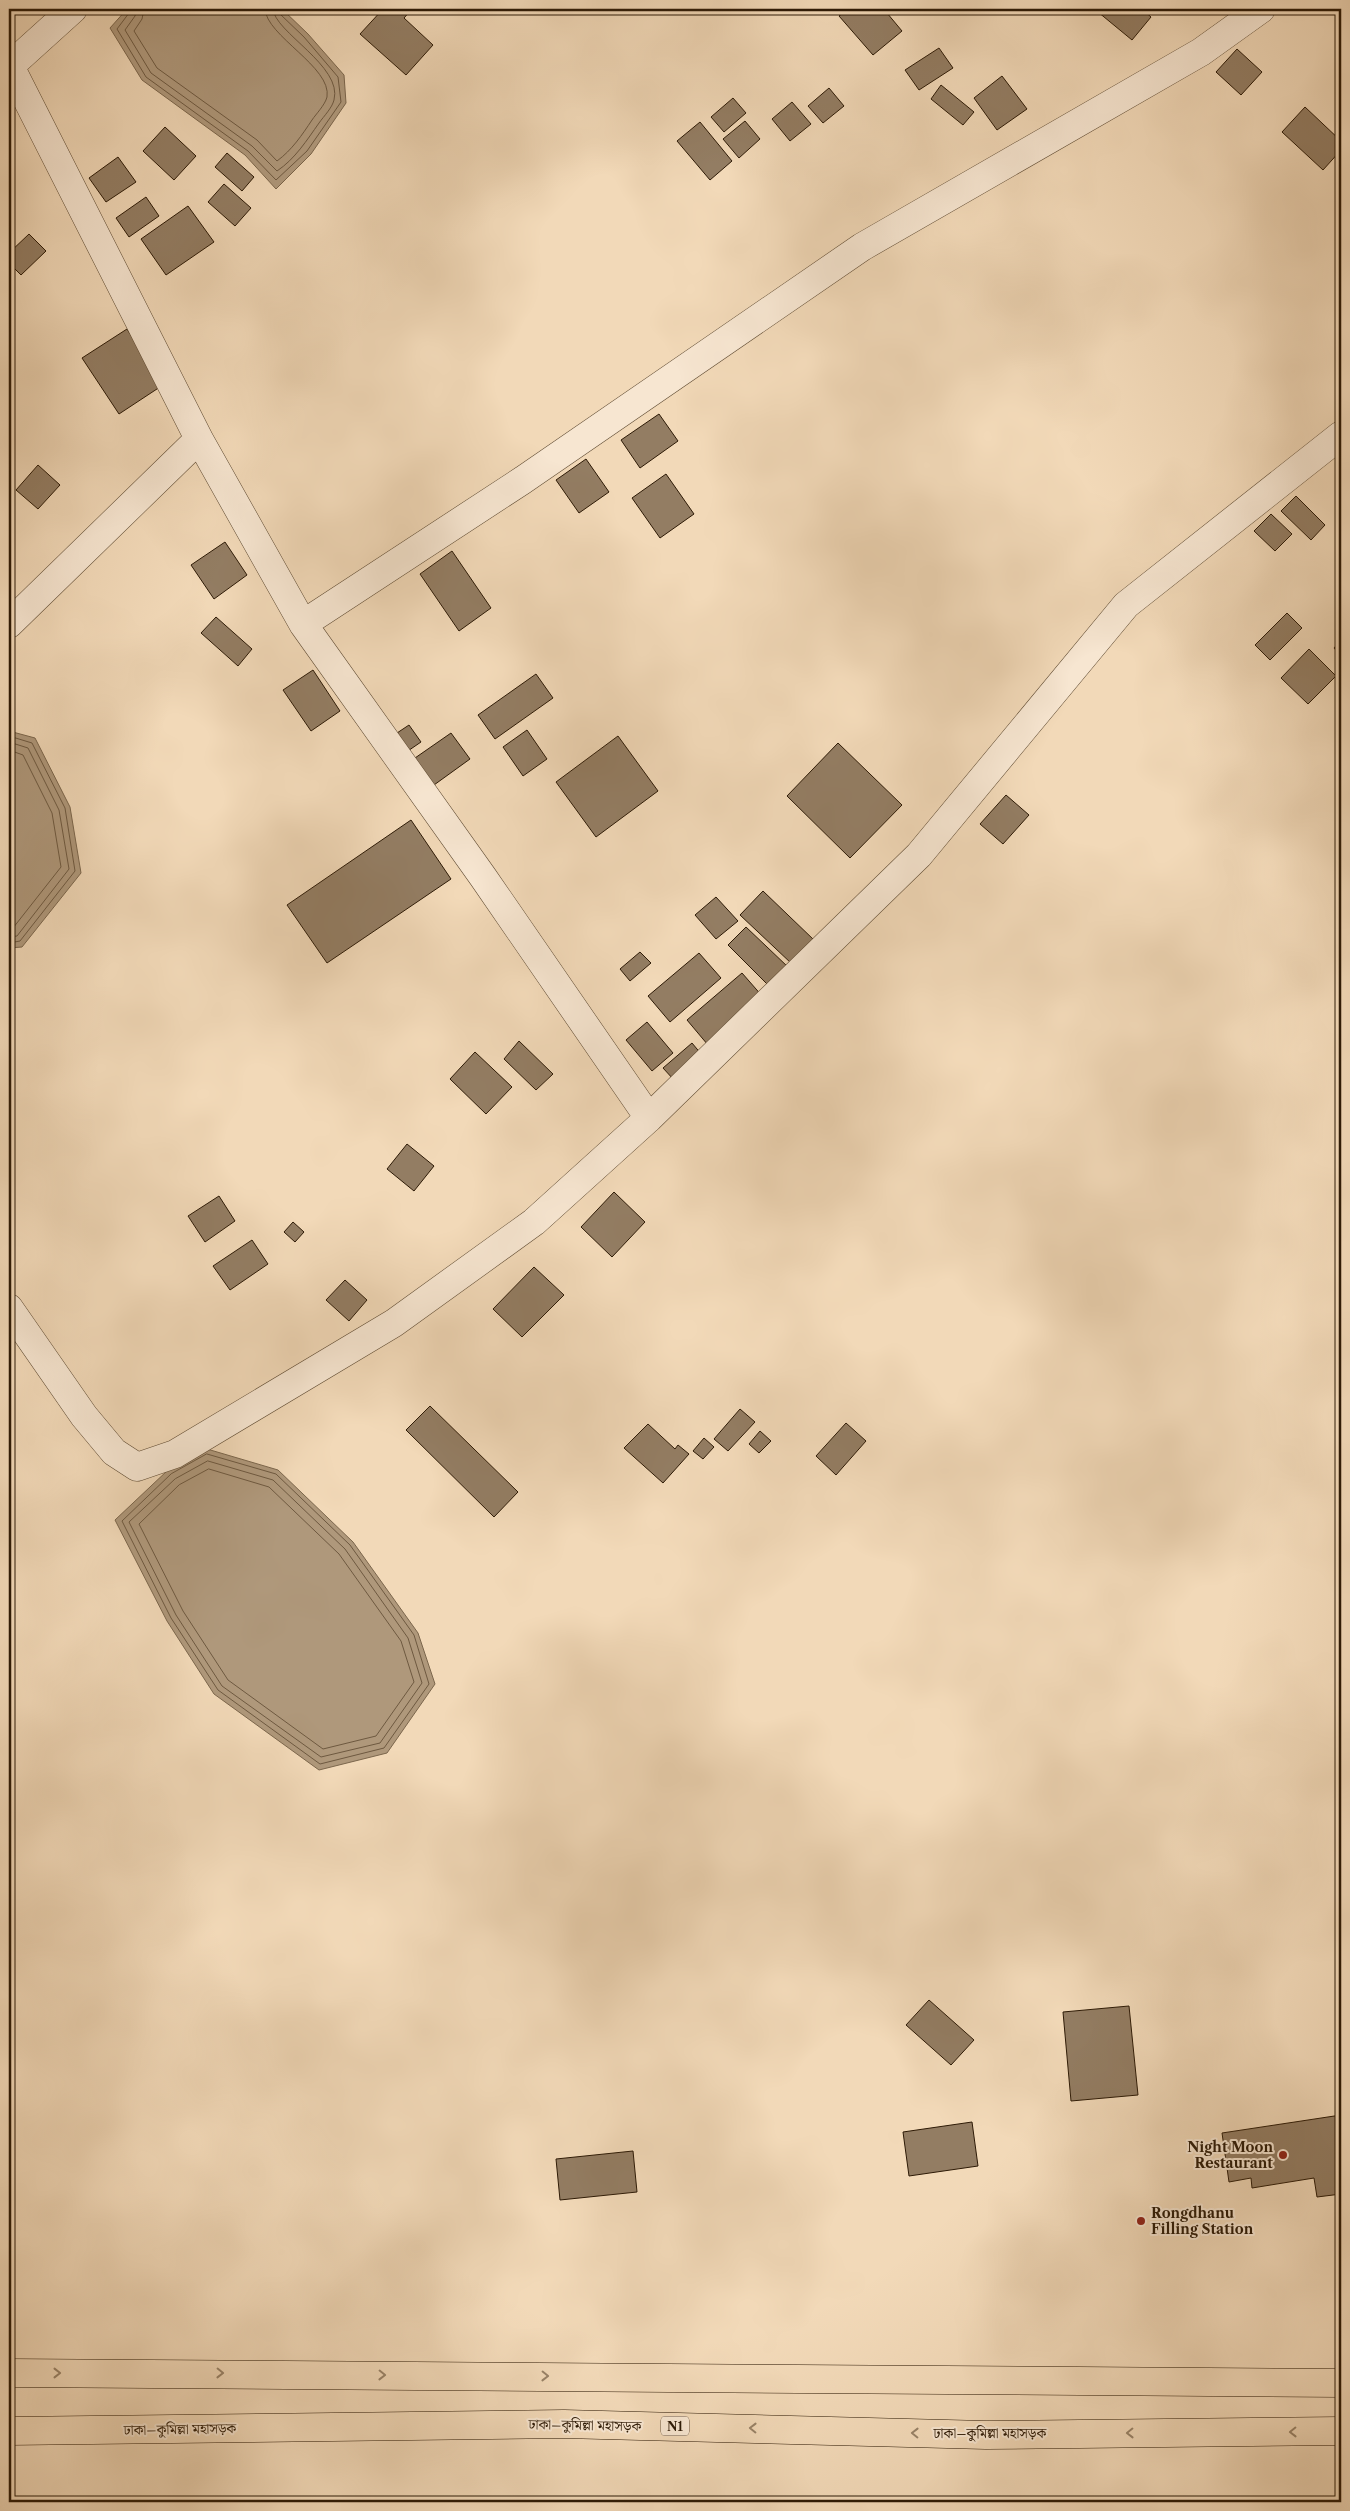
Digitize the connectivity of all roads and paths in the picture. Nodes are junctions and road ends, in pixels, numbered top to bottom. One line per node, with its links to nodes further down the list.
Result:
1 (73, 9): 4 (street)
2 (1261, 9): 6 (street)
3 (1341, 435): 7 (street)
4 (199, 439): 5 (street); 6 (street)
5 (9, 624)
6 (303, 624): 7 (street)
7 (649, 1118): 8 (street)
8 (9, 1308)
9 (9, 2373): 10 (highway, one-way to 10)
10 (1341, 2383)
11 (9, 2431): 12 (highway, ঢাকা–কুমিল্লা মহাসড়ক / N1, one-way to 11)
12 (1341, 2431)

